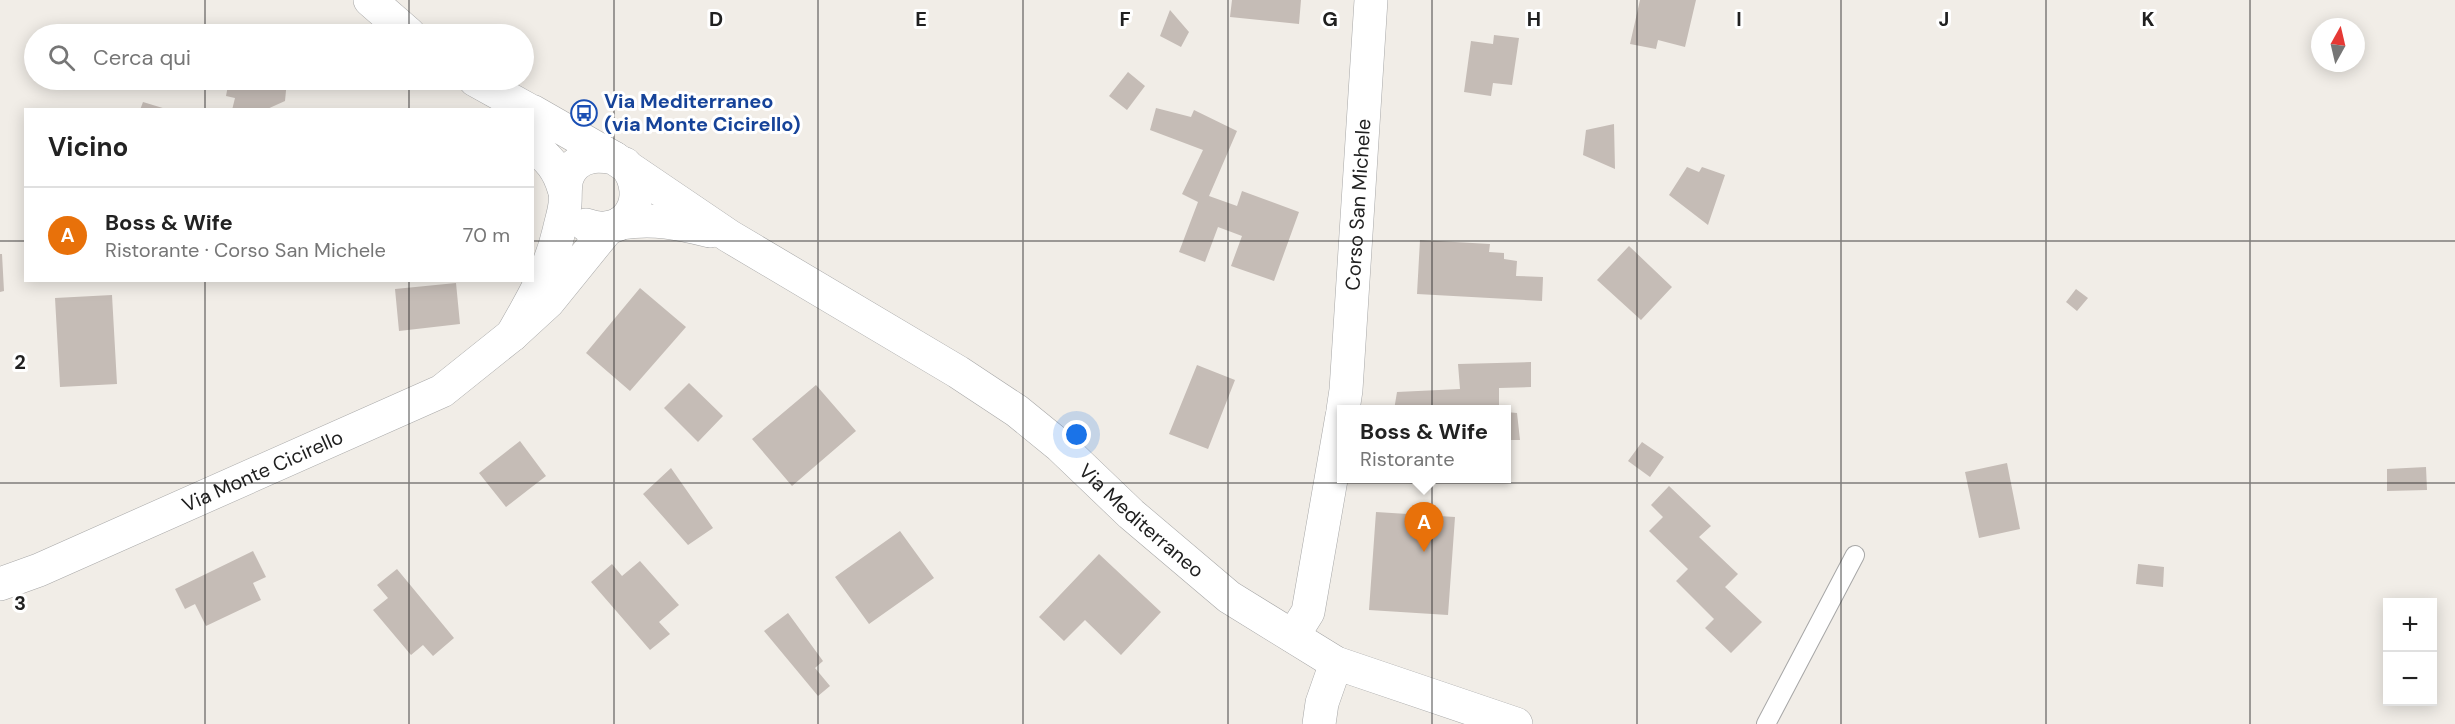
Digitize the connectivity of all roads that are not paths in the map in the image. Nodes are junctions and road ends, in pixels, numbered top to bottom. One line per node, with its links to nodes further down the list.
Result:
1 (370, 0): 3 (street)
2 (1371, 0): 15 (street, Corso San Michele)
3 (398, 24)
4 (469, 90): 6 (street)
5 (494, 90): 7 (street)
6 (488, 108)
7 (527, 108)
8 (534, 112): 10 (street)
9 (534, 147): 11 (street)
10 (619, 161): 11 (street); 12 (street); 13 (street)
11 (564, 196): 12 (street); 14 (street)
12 (614, 225): 13 (street); 14 (street, Via Monte Cicirello)
13 (729, 236): 19 (street, Via Mediterraneo)
14 (512, 335): 18 (street, Via Monte Cicirello)
15 (1344, 405)
16 (1337, 440): 19 (street)
17 (1855, 555): 23 (lane)
18 (0, 584)
19 (1293, 636): 20 (street, Via Mediterraneo)
20 (1336, 663): 21 (street); 22 (street, Via Mediterraneo)
21 (1319, 724)
22 (1516, 724)
23 (1766, 724)

